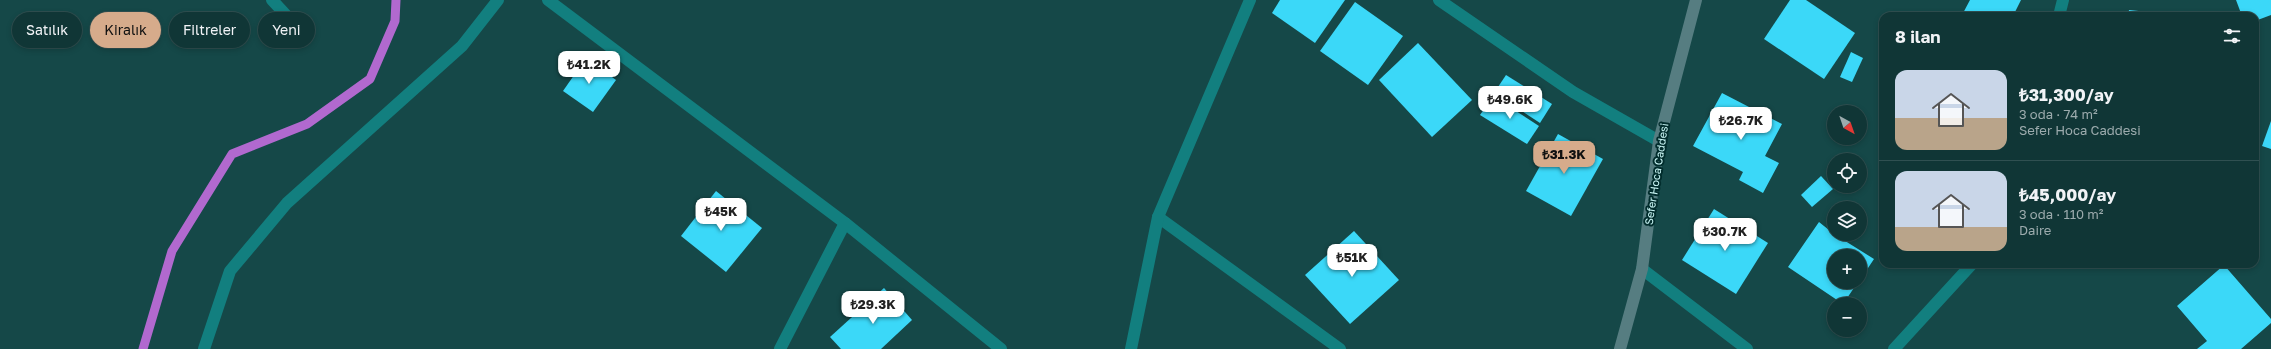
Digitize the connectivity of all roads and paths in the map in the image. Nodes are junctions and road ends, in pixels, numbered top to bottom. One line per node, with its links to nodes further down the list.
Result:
1 (272, 0): 8 (street)
2 (498, 0): 15 (street)
3 (548, 0): 12 (street)
4 (1250, 0): 11 (street)
5 (1439, 0): 10 (street)
6 (1696, 0): 10 (street, Sefer Hoca Caddesi)
7 (2063, 0): 9 (street)
8 (283, 12)
9 (2061, 12)
10 (1659, 141): 14 (street, Sefer Hoca Caddesi)
11 (1158, 217): 18 (street); 19 (street)
12 (845, 223): 16 (street); 17 (street)
13 (1968, 268): 22 (street)
14 (1642, 269): 20 (street, Sefer Hoca Caddesi); 21 (street)
15 (204, 349)
16 (780, 349)
17 (1001, 349)
18 (1131, 349)
19 (1340, 349)
20 (1620, 349)
21 (1747, 349)
22 (1894, 349)

